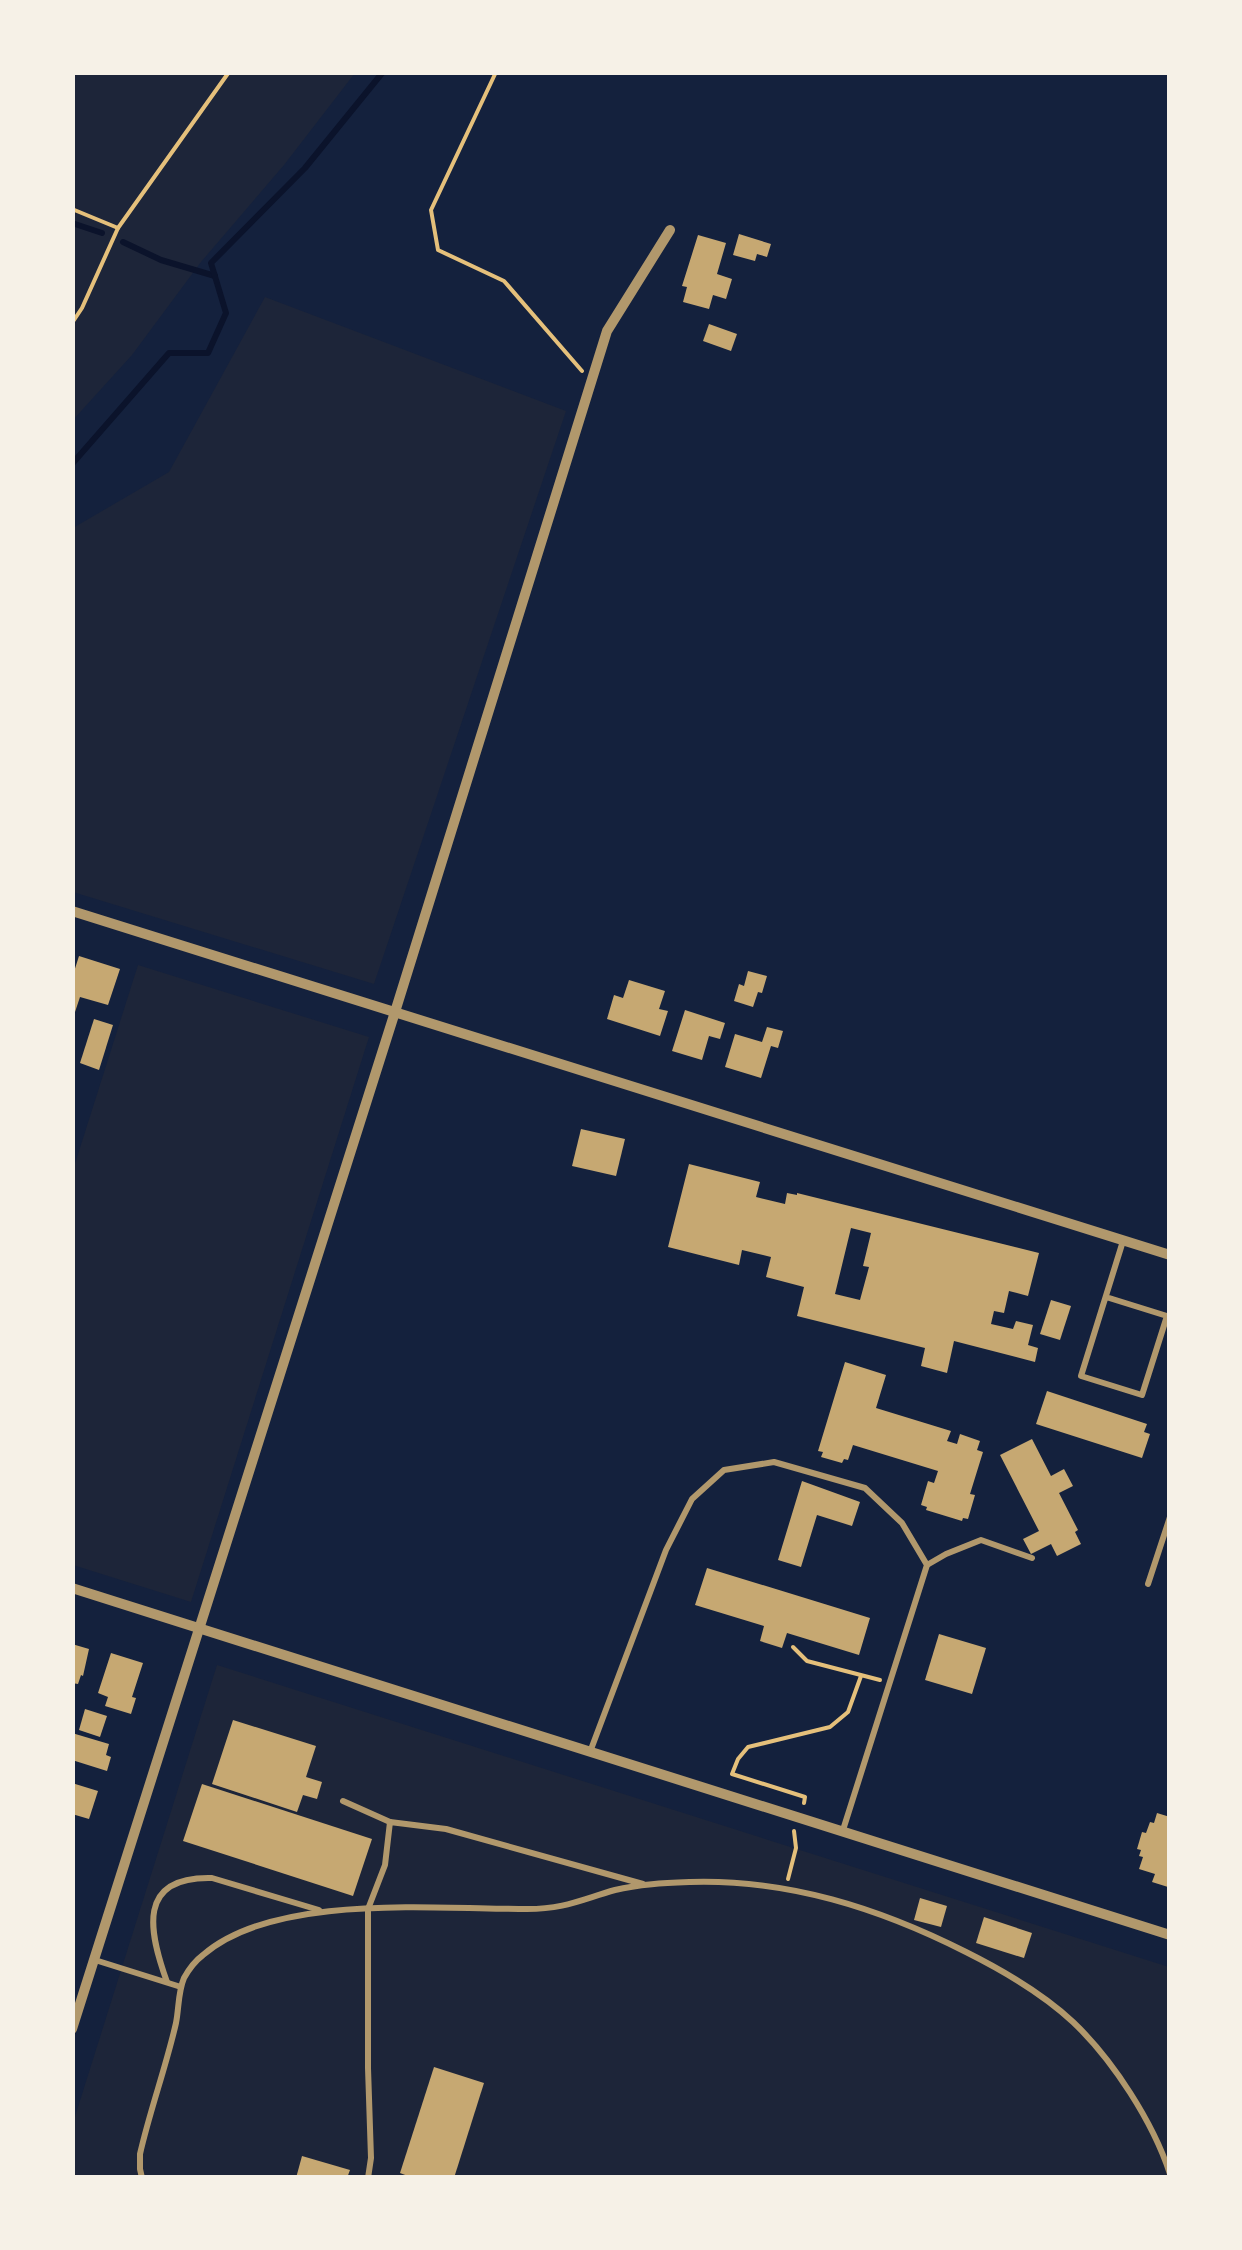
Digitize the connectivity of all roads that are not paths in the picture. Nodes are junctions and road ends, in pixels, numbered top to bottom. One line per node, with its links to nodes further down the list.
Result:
1 (670, 230): 3 (street)
2 (72, 911): 3 (street)
3 (395, 1012): 4 (street); 12 (street)
4 (1124, 1241): 5 (street); 6 (lane)
5 (1170, 1256)
6 (1106, 1297): 6 (lane)
7 (1170, 1517): 10 (lane)
8 (1032, 1558): 9 (lane)
9 (927, 1565): 13 (lane); 16 (lane)
10 (1148, 1584)
11 (72, 1588): 12 (street)
12 (198, 1628): 13 (street); 21 (street)
13 (590, 1752): 16 (street)
14 (343, 1801): 15 (lane)
15 (390, 1822): 17 (lane); 18 (lane)
16 (842, 1832): 20 (street)
17 (644, 1884): 18 (lane); 25 (lane)
18 (368, 1909): 19 (lane); 27 (lane)
19 (322, 1912): 22 (lane); 23 (lane)
20 (1170, 1934)
21 (95, 1960): 22 (lane); 24 (street)
22 (167, 1982): 23 (lane)
23 (181, 1986): 26 (lane)
24 (72, 2029)
25 (1170, 2174)
26 (142, 2178)
27 (368, 2178)

